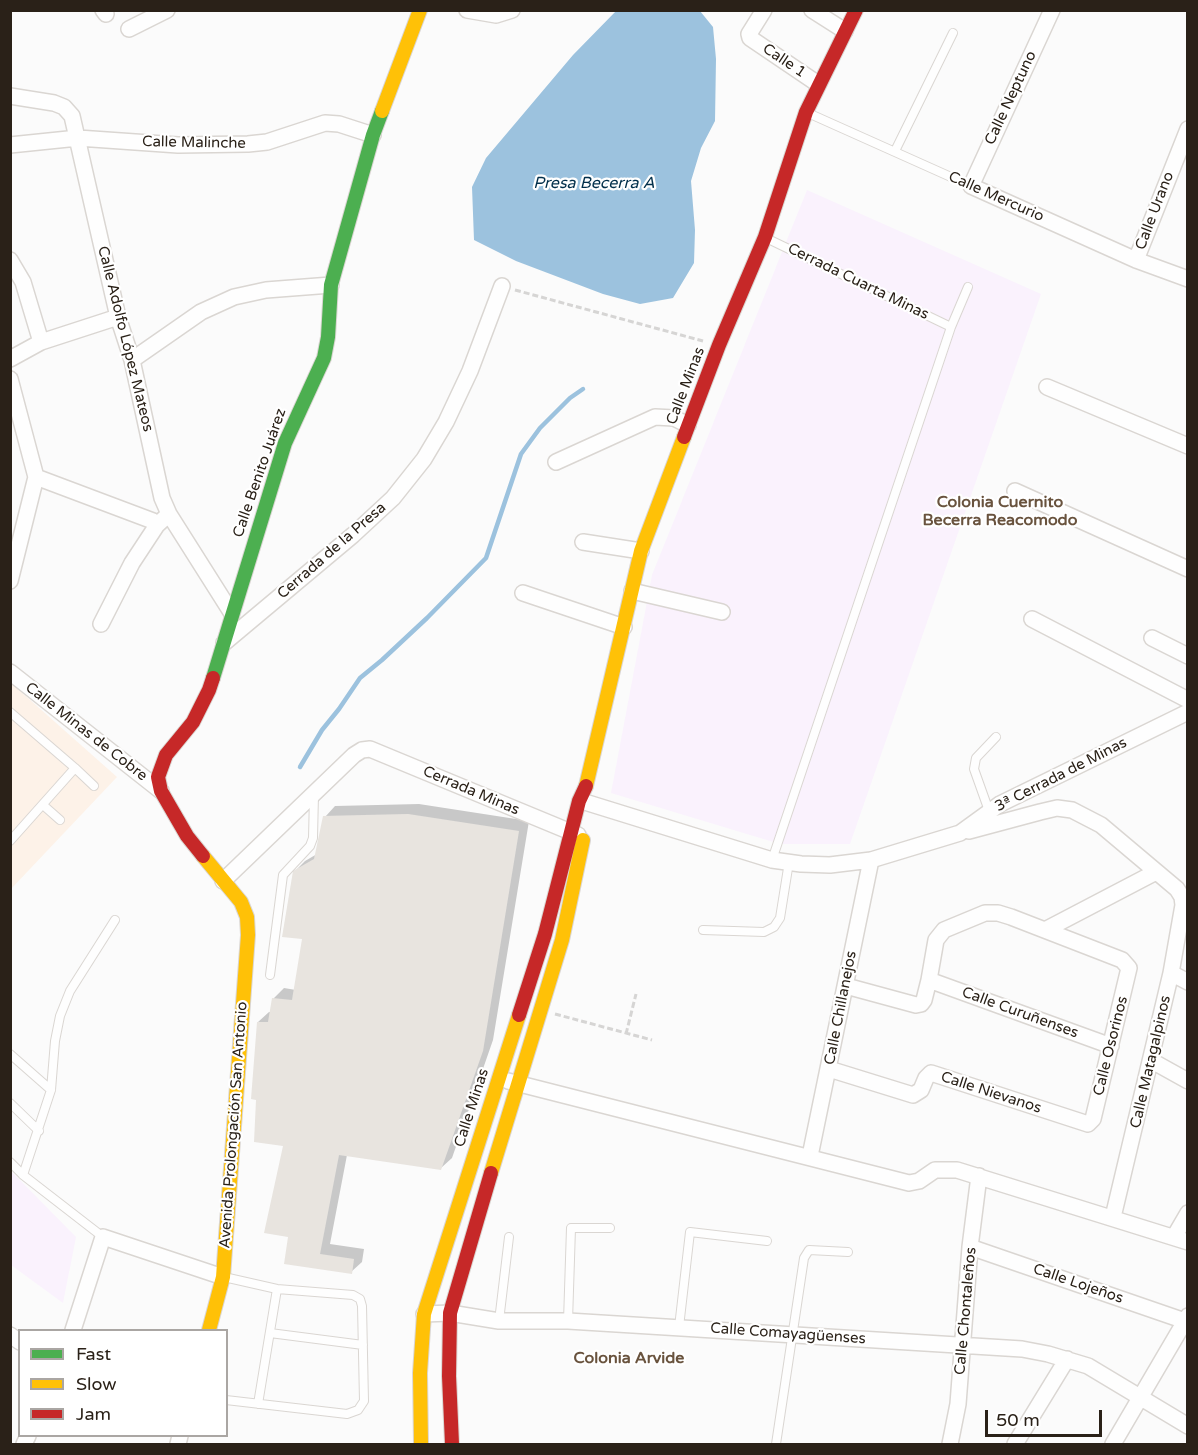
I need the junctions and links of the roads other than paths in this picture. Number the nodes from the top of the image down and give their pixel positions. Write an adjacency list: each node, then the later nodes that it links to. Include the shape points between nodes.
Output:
1 (167, 10): 9 (street)
2 (420, 10): 16 (street, Calle Benito Juárez)
3 (467, 10): 4 (street, via 496,15)
4 (512, 10)
5 (764, 10): 12 (street, Calle 1, via 750,38)
6 (812, 10): 10 (street)
7 (856, 10): 10 (street, Calle Minas)
8 (1052, 10): 20 (street, Calle Neptuno)
9 (129, 29)
10 (845, 31): 12 (street, Calle Minas)
11 (953, 33): 19 (lane)
12 (818, 84): 14 (street, Calle Minas)
13 (10, 96): 17 (street, Calle Adolfo López Mateos, via 64,107 72,116)
14 (806, 112): 19 (lane, Calle Mercurio); 21 (street, Calle Minas)
15 (1188, 129): 23 (street, Calle Urano)
16 (374, 135): 17 (street, Calle Malinche, via 325,123 267,142 248,144 178,145); 25 (street, Calle Benito Juárez)
17 (78, 138): 18 (street, Calle Malinche); 28 (street, Calle Adolfo López Mateos)
18 (10, 145)
19 (895, 151): 20 (lane, Calle Mercurio)
20 (971, 186): 23 (street, Calle Mercurio)
21 (765, 237): 29 (lane, Cerrada Cuarta Minas); 35 (street, Calle Minas)
22 (10, 260): 30 (street, via 23,282)
23 (1136, 260): 24 (street, Calle Mercurio)
24 (1188, 279)
25 (332, 285): 32 (street, via 266,290 234,297 201,312); 48 (street, Calle Benito Juárez, via 324,358 285,443)
26 (502, 286): 54 (street, Cerrada de la Presa, via 470,371 424,459 393,498 353,535)
27 (968, 287): 29 (lane)
28 (118, 317): 30 (street); 32 (street, Calle Adolfo López Mateos)
29 (951, 327): 72 (lane)
30 (40, 342): 31 (street)
31 (10, 359)
32 (132, 360): 40 (street, Calle Adolfo López Mateos, via 160,490)
33 (10, 379): 38 (street)
34 (1047, 387): 36 (street)
35 (688, 425): 37 (street, via 674,418 655,417); 43 (street, Calle Minas)
36 (1188, 446)
37 (556, 462)
38 (36, 477): 41 (street); 45 (street)
39 (1015, 491): 44 (street)
40 (169, 514): 48 (street, Calle Adolfo López Mateos); 51 (street, via 132,563)
41 (153, 521)
42 (583, 542): 43 (street)
43 (642, 551): 46 (street, Calle Minas)
44 (1188, 569)
45 (10, 581)
46 (632, 591): 49 (street); 52 (street, Calle Minas)
47 (523, 593): 52 (street)
48 (231, 612): 54 (street, Calle Benito Juárez)
49 (722, 612)
50 (1032, 619): 57 (street)
51 (101, 624)
52 (624, 627): 62 (street, Calle Minas)
53 (1152, 638): 55 (street)
54 (224, 643): 63 (street, Calle Benito Juárez, via 203,705 161,765)
55 (1188, 656)
56 (10, 672): 63 (street, Calle Minas de Cobre)
57 (1187, 703): 67 (street, 3ª Cerrada de Minas)
58 (10, 712): 60 (lane)
59 (996, 737): 67 (lane, via 976,758 974,769)
60 (75, 768): 61 (lane); 66 (lane)
61 (94, 786)
62 (586, 786): 65 (street, Calle Minas); 70 (street, Calle Minas, via 579,801)
63 (161, 791): 76 (street, via 187,836)
64 (314, 793): 70 (street, Cerrada Minas, via 354,755 370,749); 76 (street); 81 (lane, via 310,846 283,875)
65 (588, 803): 70 (street, Calle Minas); 72 (street, 3ª Cerrada de Minas)
66 (43, 805): 68 (lane); 71 (lane)
67 (989, 811): 69 (street, 3ª Cerrada de Minas)
68 (60, 820)
69 (960, 833): 73 (street, 3ª Cerrada de Minas); 75 (street, via 1057,808 1072,810 1101,825)
70 (578, 835): 89 (street, Calle Minas); 91 (street, Calle Minas, via 562,940)
71 (12, 838)
72 (772, 860): 74 (street, 3ª Cerrada de Minas)
73 (871, 860): 74 (street, 3ª Cerrada de Minas, via 830,865); 84 (street, Calle Chillanejos)
74 (789, 862): 78 (lane, via 780,918 774,927 764,932)
75 (1156, 872): 79 (street); 80 (street, Calle Matagalpinos, via 1182,897)
76 (223, 881): 109 (street, Avenida Prolongación San Antonio, via 241,902 247,917)
77 (115, 920): 92 (lane, via 70,991 60,1016)
78 (703, 930)
79 (1045, 930): 82 (street, via 998,913 985,913 955,924 936,940); 85 (street, Calle Osorinos, via 1126,962 1129,973)
80 (1171, 974): 83 (street); 87 (street, Calle Matagalpinos)
81 (270, 975)
82 (929, 981): 84 (street, via 924,1000 916,1005); 85 (street, Calle Curuñenses)
83 (1188, 982)
84 (846, 986): 88 (street, Calle Chillanejos)
85 (1111, 1046): 94 (street, Calle Osorinos)
86 (10, 1054): 92 (lane)
87 (1152, 1061): 90 (street); 101 (street, Calle Matagalpinos)
88 (829, 1069): 94 (street, Calle Nievanos, via 913,1095 921,1090 931,1073 1085,1124); 96 (street, Calle Chillanejos)
89 (499, 1079): 91 (street); 112 (street, Calle Minas)
90 (1188, 1081)
91 (517, 1083): 96 (street); 111 (street, Calle Minas)
92 (51, 1090): 95 (lane)
93 (10, 1103): 95 (lane)
94 (1093, 1119)
95 (39, 1131): 98 (lane)
96 (810, 1156): 99 (street, via 909,1183 944,1169)
97 (10, 1162): 98 (lane)
98 (23, 1175): 104 (lane)
99 (979, 1176): 101 (street); 107 (street, Calle Chontaleños)
100 (1188, 1213): 105 (street)
101 (1113, 1218): 105 (street)
102 (610, 1228): 115 (lane, via 571,1228)
103 (509, 1236): 114 (lane)
104 (103, 1238): 109 (street); 117 (street)
105 (1181, 1239)
106 (767, 1241): 116 (lane, via 690,1232)
107 (970, 1247): 113 (street, Calle Lojeños); 122 (street, Calle Chontaleños)
108 (848, 1252): 120 (lane, via 806,1253)
109 (224, 1277): 110 (lane); 118 (street, Avenida Prolongación San Antonio)
110 (276, 1288): 119 (lane); 121 (lane, via 353,1295 360,1299)
111 (450, 1313): 112 (street, Calle Comayagüenses); 114 (street, Calle Comayagüenses); 129 (street, Calle Minas)
112 (424, 1314): 128 (street, Calle Minas)
113 (1186, 1319): 124 (street)
114 (499, 1321): 115 (street, Calle Comayagüenses)
115 (568, 1321): 116 (street, Calle Comayagüenses)
116 (679, 1327): 120 (street, Calle Comayagüenses)
117 (74, 1329)
118 (209, 1329)
119 (270, 1332): 121 (lane); 126 (lane)
120 (792, 1334): 122 (street, Calle Comayagüenses); 130 (lane)
121 (363, 1345): 126 (lane, via 364,1401 358,1410 347,1414)
122 (963, 1346): 123 (street, Calle Comayagüenses, via 1022,1349); 131 (street, Calle Chontaleños)
123 (1067, 1359): 124 (street, Calle Comayagüenses, via 1088,1366); 132 (street)
124 (1141, 1398): 127 (street, Calle Comayagüenses); 133 (street)
125 (228, 1400): 126 (lane)
126 (258, 1404)
127 (1188, 1425)
128 (421, 1444)
129 (452, 1444)
130 (776, 1444)
131 (950, 1444)
132 (1015, 1444)
133 (1113, 1444)

